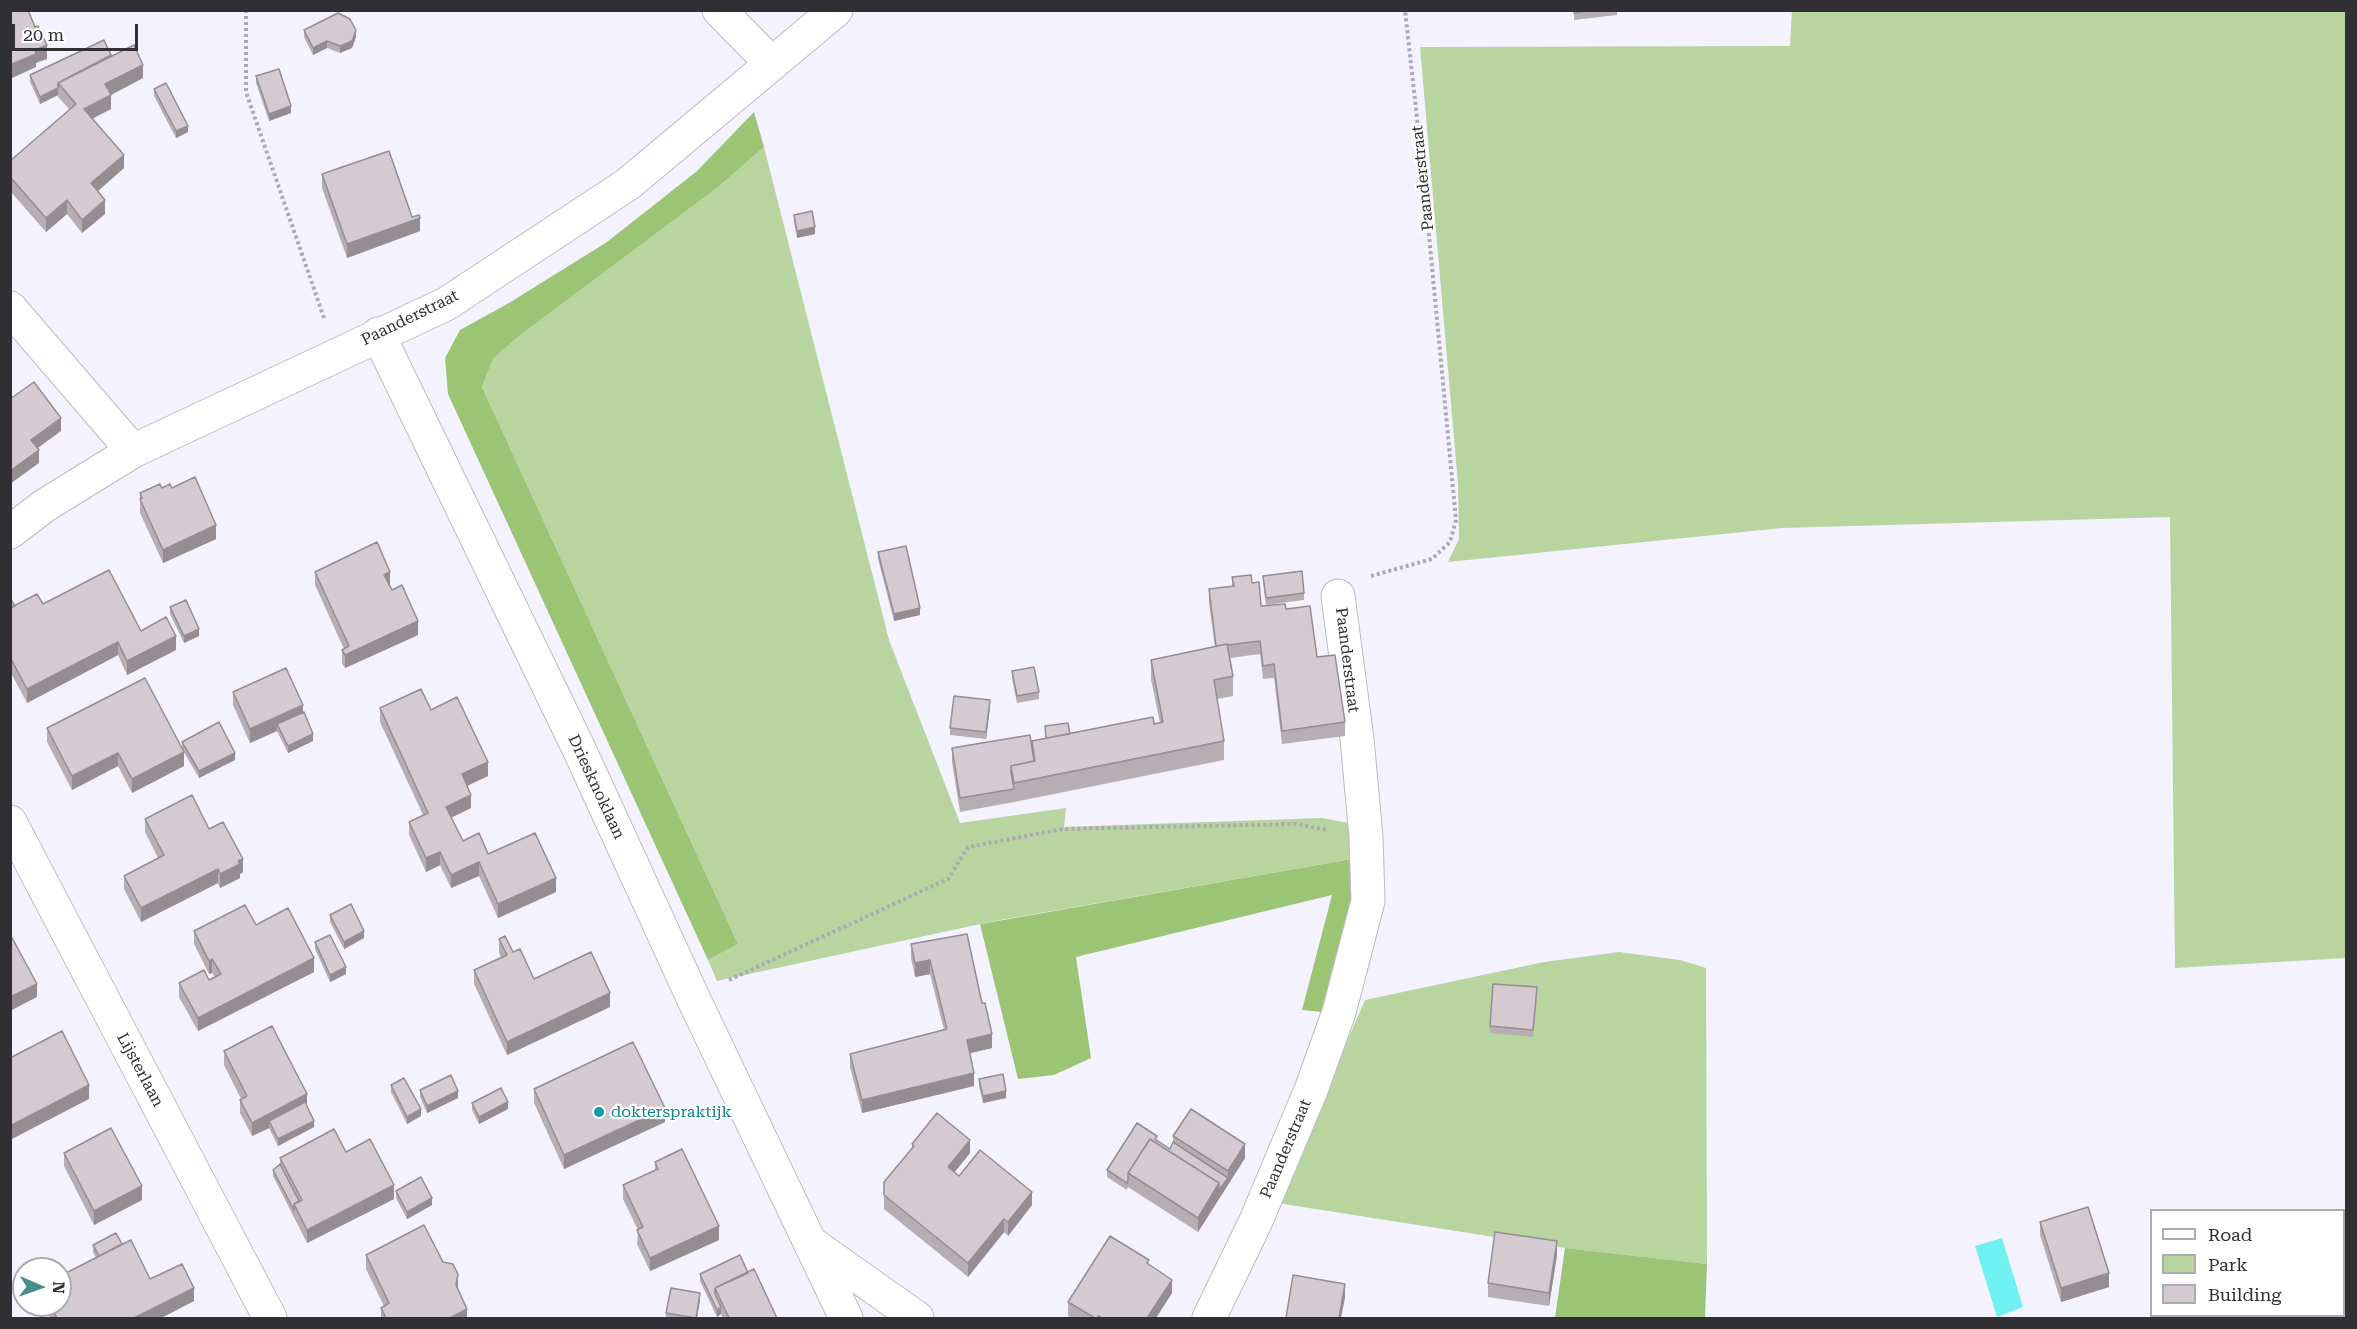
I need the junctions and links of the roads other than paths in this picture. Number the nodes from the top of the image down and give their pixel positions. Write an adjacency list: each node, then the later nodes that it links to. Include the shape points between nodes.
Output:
1 (719, 10): 3 (street)
2 (836, 10): 3 (street, Paanderstraat)
3 (772, 64): 5 (street, Paanderstraat, via 628,184 446,303)
4 (10, 308): 6 (street)
5 (378, 334): 6 (street, Paanderstraat); 10 (street, Driesknoklaan, via 579,749)
6 (133, 451): 7 (street, Paanderstraat, via 44,506)
7 (10, 532)
8 (1338, 596): 14 (street, Paanderstraat, via 1357,739 1368,901 1340,1012 1311,1090 1255,1223)
9 (10, 822): 11 (street, Lijsterlaan)
10 (810, 1242): 12 (street, Driesknoklaan); 13 (street, Driesknoklaan)
11 (270, 1318)
12 (846, 1318)
13 (917, 1318)
14 (1209, 1318)

